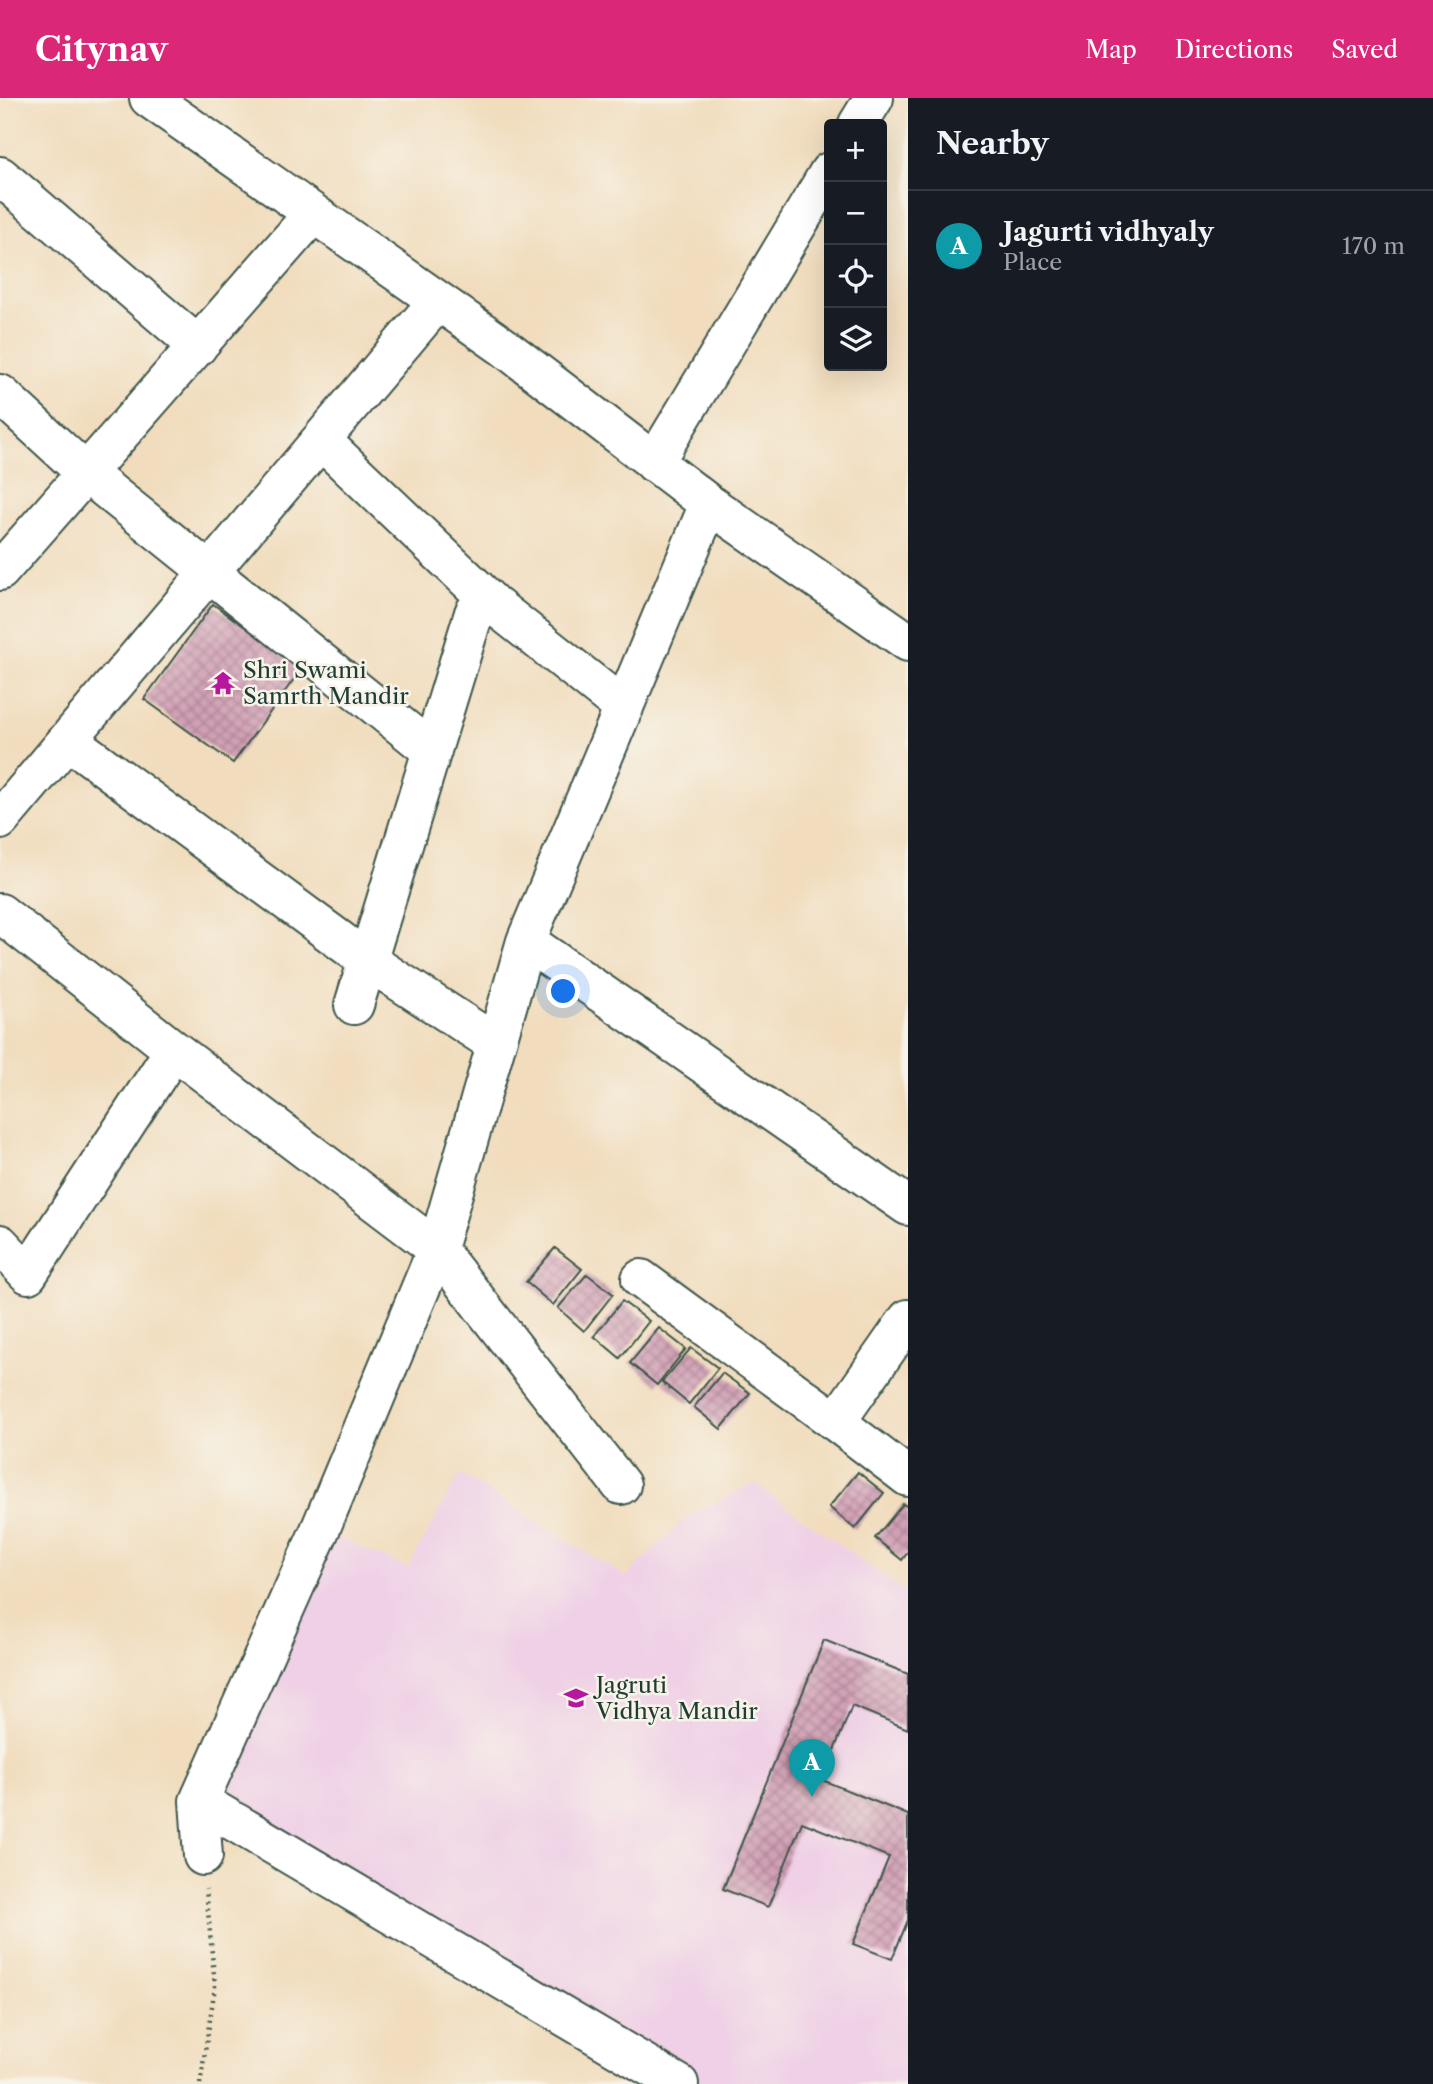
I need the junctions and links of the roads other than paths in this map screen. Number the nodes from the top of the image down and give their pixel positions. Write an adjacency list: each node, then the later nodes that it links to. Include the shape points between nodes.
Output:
1 (149, 98): 6 (street)
2 (874, 98): 3 (street)
3 (861, 119)
4 (0, 176): 8 (street)
5 (824, 180): 11 (street)
6 (313, 215): 7 (street); 8 (street)
7 (438, 301): 10 (street); 11 (street)
8 (198, 346): 12 (street)
9 (0, 394): 12 (street)
10 (321, 440): 15 (street); 16 (street)
11 (654, 463): 13 (street)
12 (86, 473): 14 (street); 15 (street)
13 (709, 504): 17 (street); 18 (street)
14 (0, 571)
15 (211, 572): 19 (street); 20 (street)
16 (494, 605): 18 (street); 20 (street, via 474,613)
17 (908, 642)
18 (624, 708): 23 (street)
19 (68, 740): 21 (street); 24 (street)
20 (432, 751): 24 (street)
21 (0, 820)
22 (0, 913): 27 (street)
23 (526, 941): 26 (street); 28 (street)
24 (368, 961): 25 (street); 26 (street)
25 (354, 1005)
26 (496, 1044): 30 (street)
27 (174, 1050): 29 (street, via 28,1274); 30 (street)
28 (908, 1206)
29 (0, 1244)
30 (437, 1249): 35 (street); 36 (street, via 320,1530)
31 (641, 1279): 33 (street)
32 (908, 1318): 33 (street)
33 (836, 1422): 34 (street)
34 (908, 1477)
35 (621, 1485)
36 (199, 1801): 37 (street); 38 (street)
37 (203, 1856)
38 (679, 2084)

